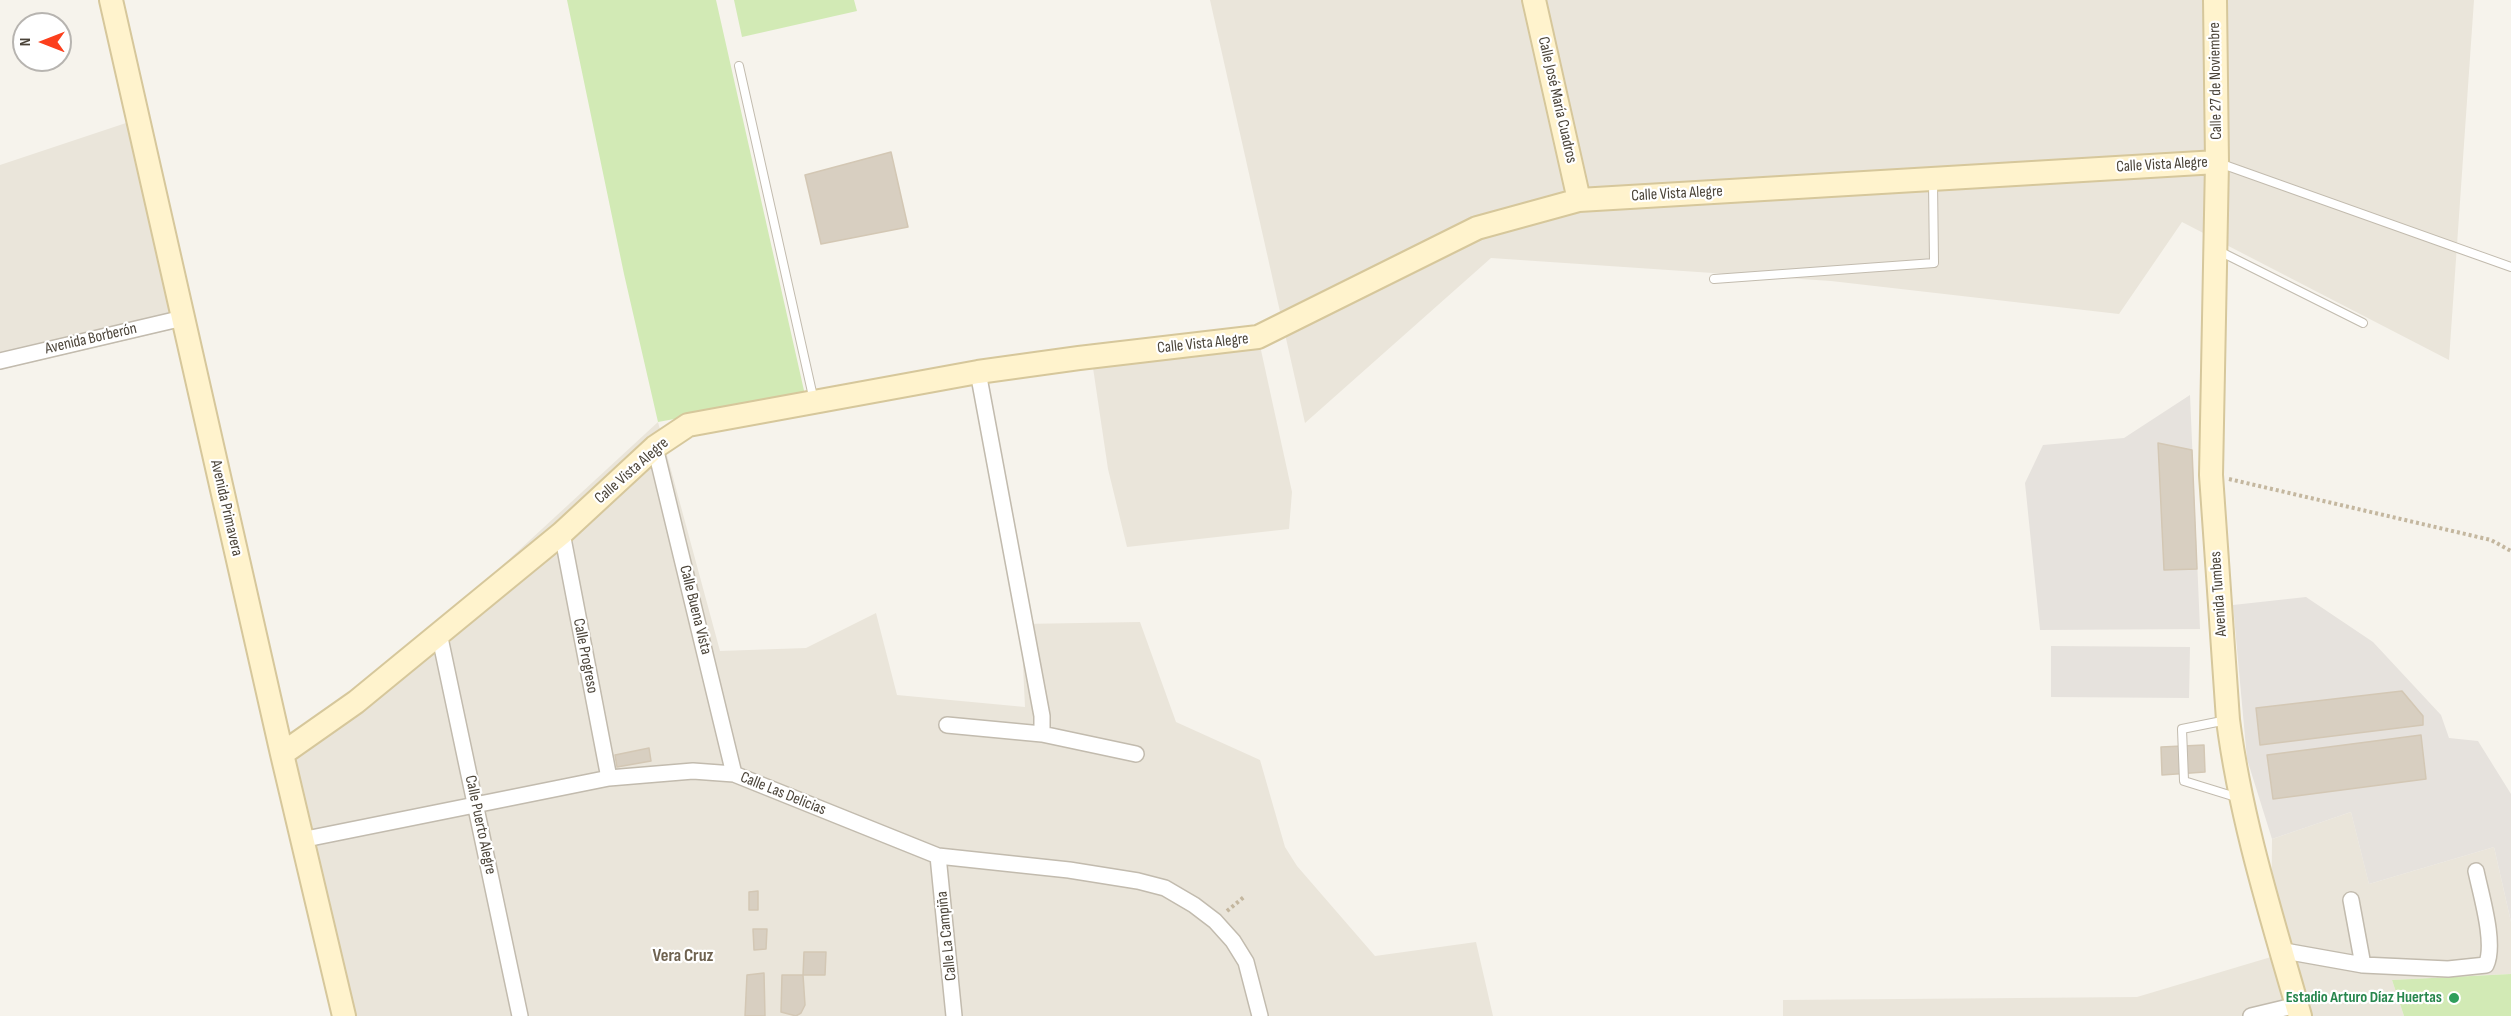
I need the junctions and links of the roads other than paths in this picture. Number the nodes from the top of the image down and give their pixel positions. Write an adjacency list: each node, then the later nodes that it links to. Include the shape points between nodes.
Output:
1 (111, 0): 11 (street, Avenida Primavera)
2 (1534, 0): 7 (street, Calle José María Cuadros)
3 (2215, 0): 5 (street, Calle 27 de Noviembre)
4 (739, 66): 15 (lane)
5 (2217, 162): 6 (street, Calle Vista Alegre); 8 (street, Avenida Tumbes); 9 (lane)
6 (1933, 179): 7 (street, Calle Vista Alegre); 10 (lane, via 1934,263)
7 (1579, 200): 14 (street, Calle Vista Alegre, via 1477,228 1257,338)
8 (2214, 249): 12 (lane); 19 (street, Avenida Tumbes, via 2211,475)
9 (2511, 267)
10 (1714, 279)
11 (183, 318): 13 (street, Avenida Borberón); 22 (street, Avenida Primavera)
12 (2363, 323)
13 (0, 361)
14 (978, 372): 15 (street, Calle Vista Alegre); 21 (street, via 1042,716)
15 (814, 402): 16 (street, Calle Vista Alegre, via 688,425)
16 (655, 447): 17 (street, Calle Vista Alegre); 24 (street, Calle Buena Vista)
17 (562, 533): 18 (street, Calle Vista Alegre); 25 (street, Calle Progreso)
18 (439, 633): 22 (street, Calle Vista Alegre, via 356,702); 27 (street, Calle Puerto Alegre)
19 (2228, 720): 26 (street, Avenida Tumbes); 26 (lane, via 2181,729 2184,782)
20 (947, 725): 21 (street)
21 (1042, 734): 23 (street)
22 (282, 753): 28 (street, Avenida Primavera)
23 (1136, 754)
24 (734, 774): 25 (street, Calle Las Delicias, via 693,771); 29 (street, Calle Las Delicias)
25 (609, 778): 27 (street, Calle Las Delicias)
26 (2241, 799): 32 (street, Avenida Tumbes)
27 (476, 806): 28 (street, Calle Las Delicias); 36 (street, Calle Puerto Alegre)
28 (301, 840): 35 (street, Avenida Primavera)
29 (938, 856): 37 (street, Calle La Campiña); 38 (street, Calle Las Delicias, via 1070,870 1165,888 1215,921 1233,940 1246,962)
30 (2476, 871): 33 (street, via 2490,958 2486,965 2448,969)
31 (2351, 900): 33 (street)
32 (2279, 950): 33 (street); 34 (street, Avenida Tumbes)
33 (2363, 965)
34 (2299, 1011): 39 (street)
35 (344, 1016)
36 (520, 1016)
37 (954, 1016)
38 (1260, 1016)
39 (2251, 1016)

